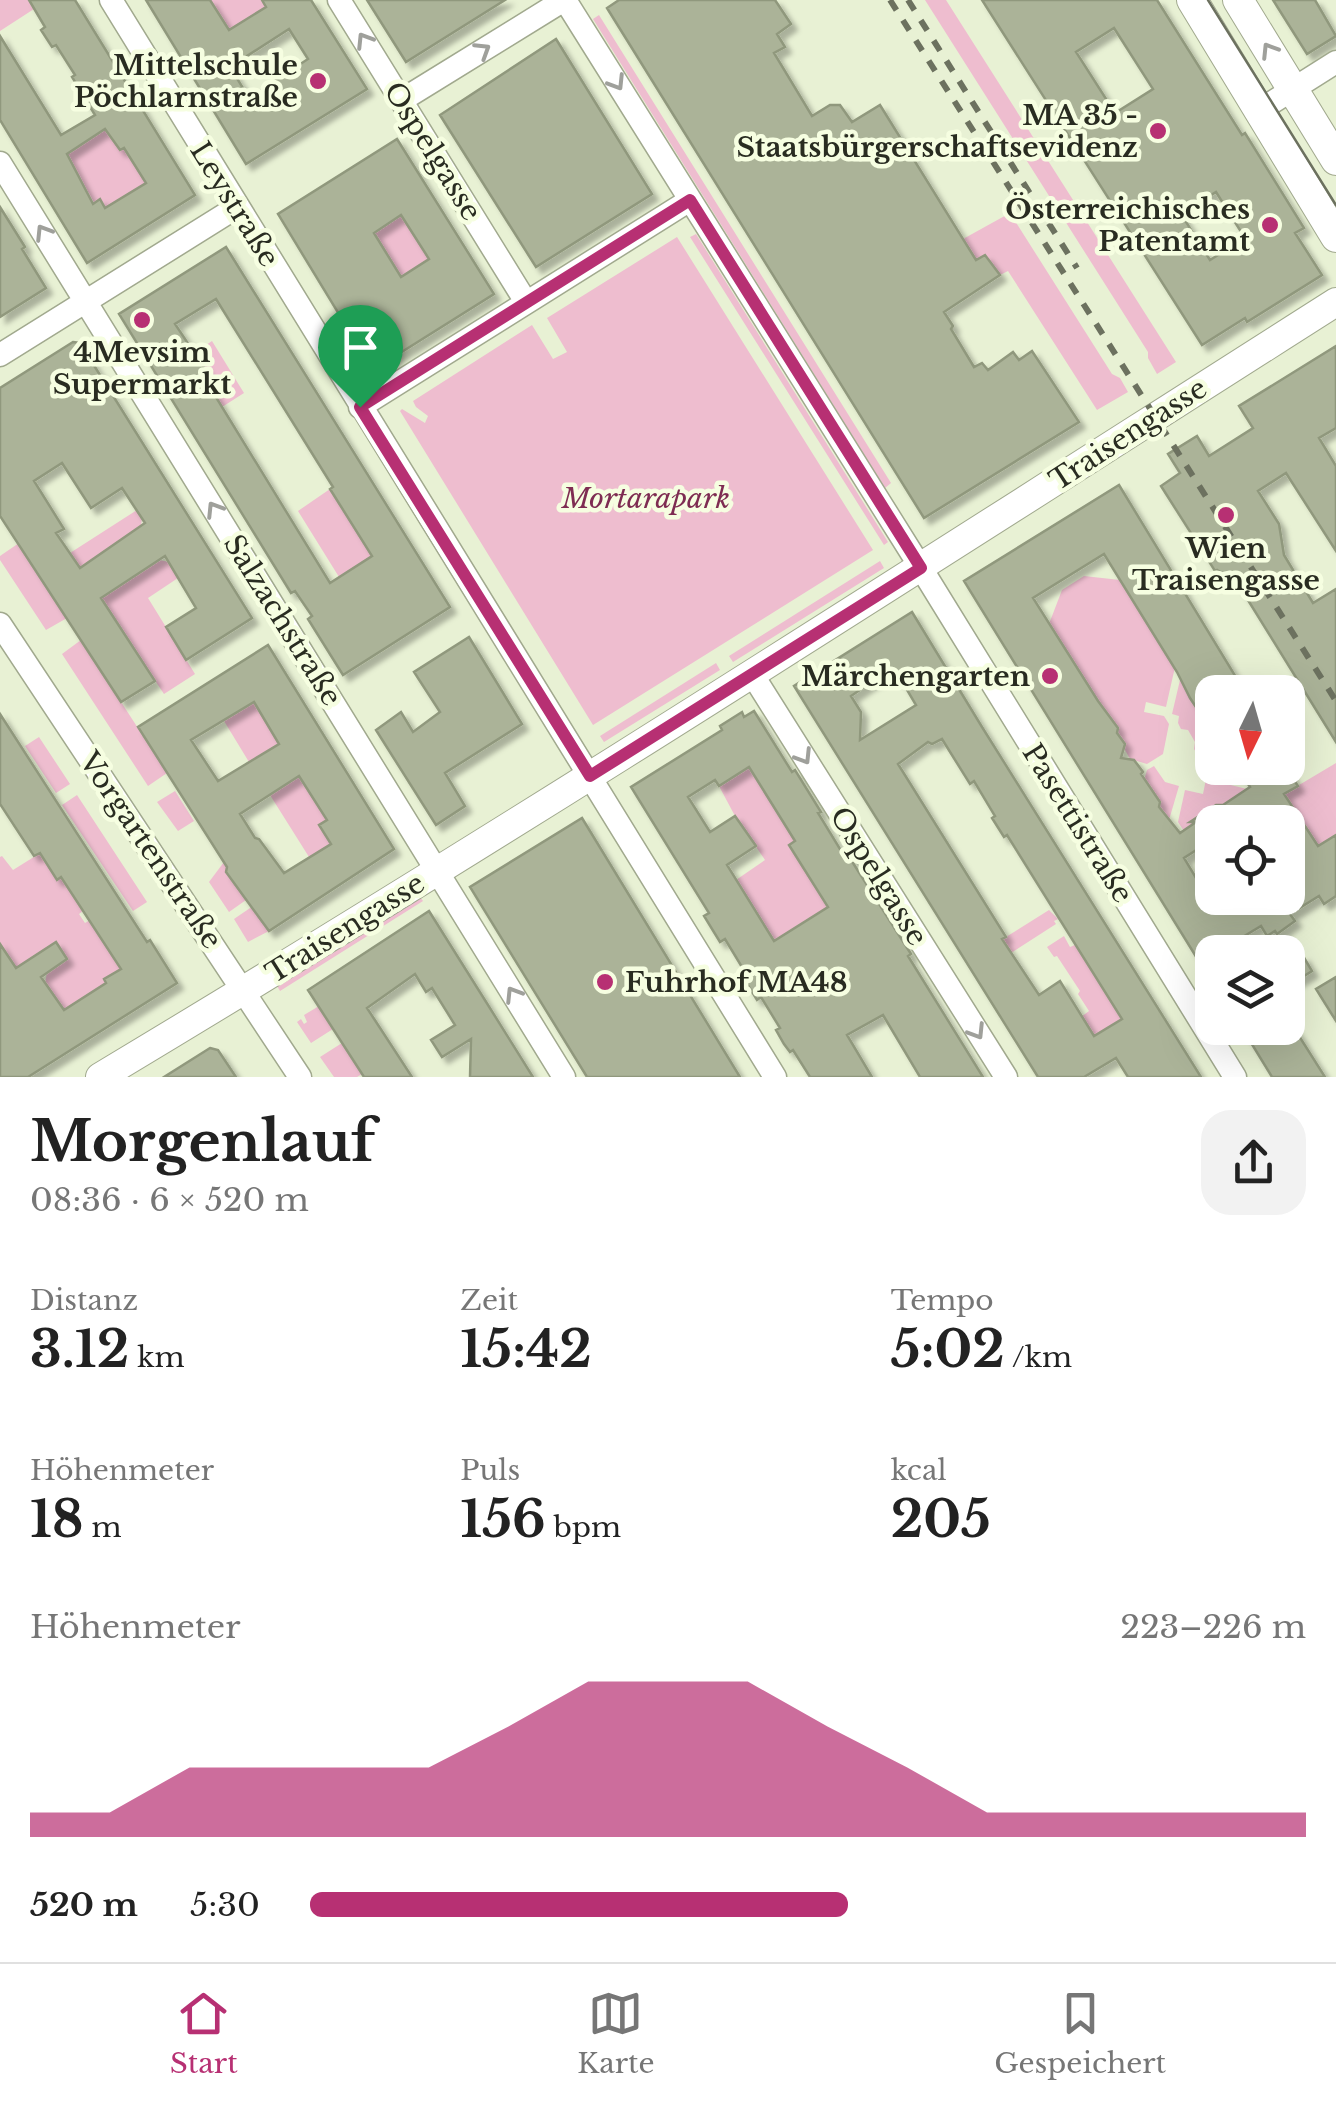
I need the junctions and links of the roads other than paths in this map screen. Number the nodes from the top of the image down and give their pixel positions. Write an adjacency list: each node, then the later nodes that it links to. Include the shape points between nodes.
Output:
1 (110, 0): 13 (street, Leystraße)
2 (339, 0): 8 (street, Ospelgasse, one-way to 2)
3 (565, 0): 8 (street, one-way to 3); 12 (street, one-way to 12)
4 (1192, 0): 9 (main road)
5 (1238, 0): 7 (main road, one-way to 5)
6 (1336, 62): 7 (street)
7 (1294, 88): 9 (street); 10 (main road)
8 (402, 100): 16 (street, Ospelgasse)
9 (1260, 110): 14 (main road)
10 (1336, 160)
11 (0, 163): 15 (street, Salzachstraße, one-way to 11)
12 (690, 200): 16 (street); 20 (street, Pasettistraße)
13 (237, 207): 15 (street); 19 (street, Leystraße)
14 (1336, 236)
15 (86, 302): 18 (street); 24 (street, Salzachstraße, one-way to 15)
16 (526, 302): 19 (street)
17 (1336, 302): 20 (street, Traisengasse)
18 (0, 355)
19 (360, 407): 23 (street, Leystraße)
20 (921, 568): 22 (street, Traisengasse); 31 (street, Pasettistraße)
21 (0, 624): 25 (street, Vorgartenstraße)
22 (752, 674): 23 (street, Traisengasse); 30 (street, Ospelgasse, one-way to 30)
23 (590, 776): 24 (street, Traisengasse); 29 (street)
24 (437, 870): 25 (street, Traisengasse); 28 (street, Salzachstraße, one-way to 24)
25 (244, 990): 26 (street, Traisengasse); 27 (street, Vorgartenstraße)
26 (100, 1077)
27 (300, 1077)
28 (564, 1077)
29 (775, 1077)
30 (1006, 1077)
31 (1235, 1077)

